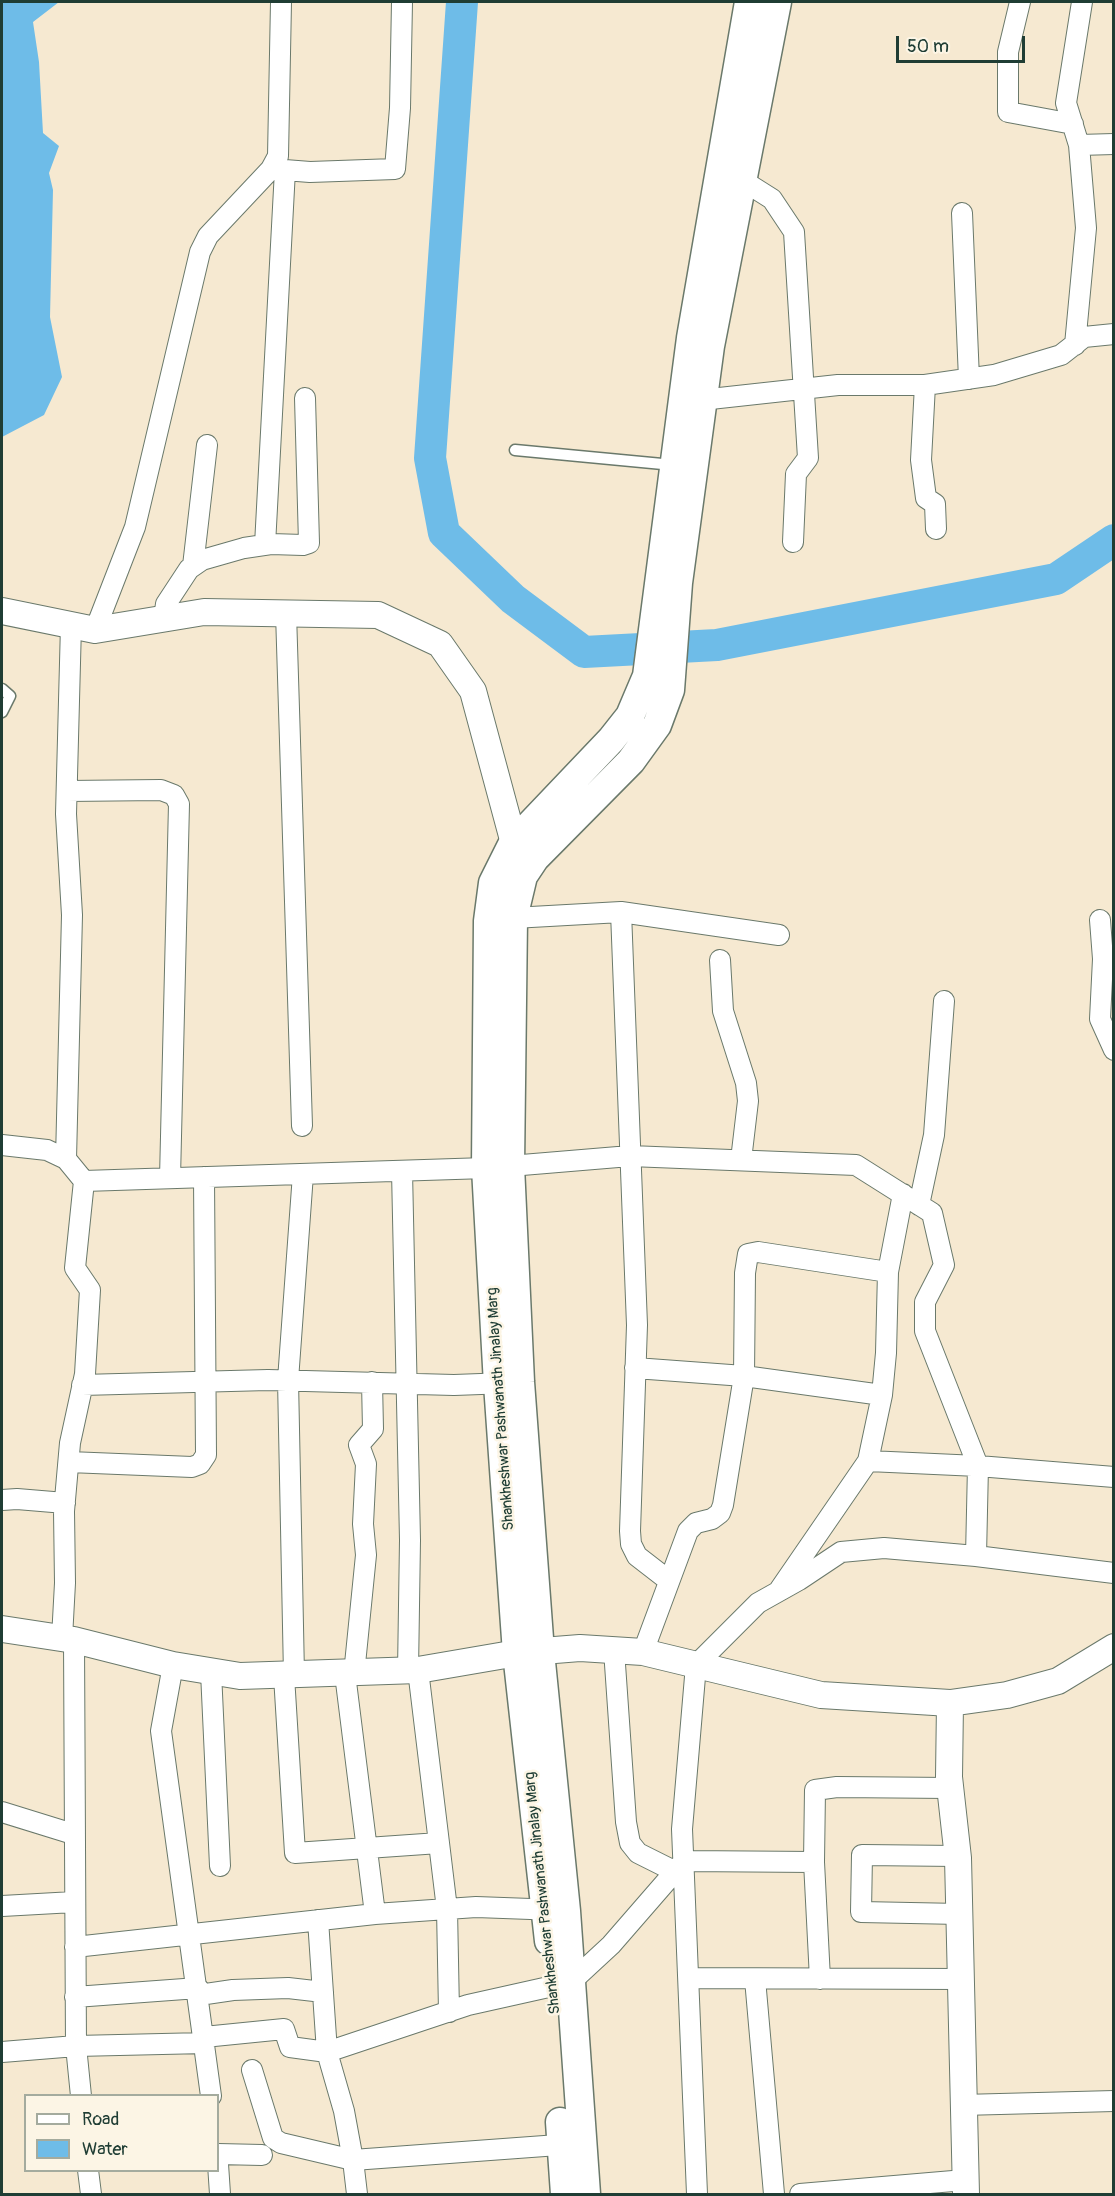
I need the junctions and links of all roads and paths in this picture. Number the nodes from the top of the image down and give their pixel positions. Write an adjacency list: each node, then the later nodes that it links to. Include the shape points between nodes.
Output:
1 (281, 2): 10 (street)
2 (402, 2): 10 (street, via 395,169)
3 (749, 2): 11 (main road)
4 (777, 2): 11 (main road)
5 (1020, 2): 7 (street, via 1008,52 1008,112)
6 (1082, 2): 7 (street, via 1066,103)
7 (1073, 124): 9 (street)
8 (1113, 144): 9 (street)
9 (1079, 145): 14 (street, via 1086,228)
10 (278, 170): 25 (street); 31 (street, via 224,218 200,252 135,527)
11 (731, 174): 17 (street, via 772,199 794,232); 19 (main road, via 710,346)
12 (962, 213): 15 (street)
13 (1113, 334): 14 (street, via 1084,337)
14 (1075, 345): 15 (street, via 1061,355)
15 (969, 379): 16 (street)
16 (925, 385): 17 (street); 23 (street, via 921,460 926,498 935,504)
17 (803, 388): 19 (street); 24 (street, via 808,458 796,474)
18 (305, 398): 25 (street, via 309,543)
19 (692, 401): 22 (main road); 27 (main road)
20 (207, 445): 26 (street)
21 (515, 450): 22 (lane)
22 (674, 465): 27 (main road)
23 (936, 529)
24 (793, 542)
25 (265, 545): 26 (street, via 202,560)
26 (193, 566): 30 (street, via 166,604)
27 (668, 582): 32 (main road)
28 (2, 611): 31 (street)
29 (286, 613): 30 (street, via 204,612); 36 (street, via 378,615 440,644 473,691); 45 (street)
30 (164, 618): 31 (street)
31 (83, 628): 35 (street)
32 (658, 683): 36 (main road, via 611,740); 37 (main road, via 657,725 631,761 535,858)
33 (2, 689): 34 (lane, via 10,696)
34 (2, 712)
35 (67, 791): 48 (street, via 72,915); 54 (street, via 161,790 174,795 179,804)
36 (513, 843): 37 (street); 50 (main road, via 493,883 488,921)
37 (523, 876): 39 (main road)
38 (621, 912): 39 (street); 41 (street); 47 (street)
39 (513, 918): 50 (main road)
40 (1100, 920): 44 (street, via 1100,1019)
41 (779, 935)
42 (720, 960): 49 (street, via 723,1011 748,1101)
43 (944, 1001): 56 (street, via 934,1136)
44 (1113, 1050)
45 (302, 1126)
46 (2, 1145): 48 (street, via 47,1150)
47 (630, 1156): 49 (street); 50 (street); 58 (street)
48 (66, 1159): 55 (street)
49 (741, 1160): 56 (street, via 856,1165)
50 (498, 1167): 51 (street); 64 (main road)
51 (402, 1171): 52 (street); 63 (street)
52 (303, 1174): 53 (street); 60 (street)
53 (204, 1177): 54 (street); 61 (street)
54 (170, 1178): 55 (street)
55 (84, 1181): 65 (street, via 75,1268 90,1290)
56 (911, 1199): 57 (street); 69 (street, via 932,1213 944,1265 925,1302 925,1331)
57 (888, 1272): 59 (street, via 758,1252 748,1254); 66 (street)
58 (636, 1368): 59 (street); 75 (street, via 631,1544 637,1557)
59 (744, 1376): 66 (street); 75 (street, via 723,1505 712,1519 696,1523 688,1531)
60 (288, 1380): 61 (street); 62 (street); 88 (street)
61 (204, 1382): 65 (street); 68 (street, via 206,1455 200,1464 192,1467)
62 (372, 1382): 63 (street); 87 (street, via 373,1429 359,1445 366,1464 366,1555)
63 (407, 1383): 64 (street); 85 (street)
64 (509, 1383): 82 (main road)
65 (82, 1385): 68 (street)
66 (882, 1395): 67 (street)
67 (868, 1461): 69 (street); 76 (street)
68 (69, 1462): 72 (street)
69 (978, 1466): 70 (street); 73 (street)
70 (1113, 1477)
71 (2, 1500): 72 (street)
72 (65, 1503): 78 (street)
73 (976, 1556): 74 (street); 76 (street, via 884,1548 841,1552)
74 (1113, 1573)
75 (668, 1580): 81 (street)
76 (779, 1591): 84 (street, via 758,1603)
77 (2, 1629): 78 (street)
78 (68, 1639): 83 (street); 92 (street)
79 (1113, 1647): 89 (street, via 1058,1681 1007,1695)
80 (614, 1650): 81 (street); 82 (street, via 580,1648); 98 (street, via 630,1843 638,1853)
81 (643, 1652): 84 (street)
82 (529, 1653): 85 (street); 102 (main road)
83 (173, 1665): 86 (street); 106 (street, via 161,1731)
84 (696, 1665): 89 (street, via 820,1695); 98 (street)
85 (413, 1671): 87 (street); 93 (street)
86 (211, 1672): 88 (street); 97 (street)
87 (349, 1674): 88 (street); 94 (street)
88 (289, 1676): 94 (street, via 295,1853)
89 (950, 1703): 90 (street)
90 (950, 1788): 95 (street); 96 (street, via 816,1790)
91 (2, 1812): 92 (street)
92 (73, 1834): 99 (street)
93 (439, 1843): 94 (street); 101 (street)
94 (365, 1848): 103 (street)
95 (958, 1856): 104 (street); 104 (street, via 862,1855 861,1912)
96 (814, 1862): 98 (street); 110 (street)
97 (220, 1866)
98 (679, 1866): 108 (street); 112 (street, via 611,1945)
99 (74, 1902): 100 (street); 107 (street)
100 (2, 1906)
101 (447, 1909): 102 (street); 103 (street); 116 (street)
102 (556, 1910): 112 (main road)
103 (375, 1914): 105 (street)
104 (960, 1914): 111 (street)
105 (318, 1920): 106 (street); 114 (street)
106 (191, 1935): 107 (street); 113 (street)
107 (75, 1947): 115 (street)
108 (689, 1978): 109 (street); 138 (street)
109 (755, 1979): 110 (street); 139 (street)
110 (820, 1979): 111 (street)
111 (961, 1979): 125 (street)
112 (562, 1984): 116 (street); 126 (main road)
113 (198, 1992): 114 (street, via 288,1988); 115 (street); 117 (street)
114 (323, 1992): 120 (street)
115 (75, 1997): 118 (street)
116 (449, 2012): 120 (street)
117 (204, 2040): 118 (street); 120 (street, via 284,2029 290,2047); 123 (street)
118 (76, 2046): 119 (street); 122 (street)
119 (2, 2052)
120 (327, 2052): 129 (street)
121 (252, 2070): 129 (street, via 273,2138 281,2144)
122 (81, 2094)
123 (212, 2094)
124 (1113, 2101): 125 (street)
125 (962, 2105): 132 (street)
126 (571, 2144): 129 (street); 136 (main road); 137 (main road)
127 (219, 2154): 128 (street)
128 (262, 2155)
129 (353, 2160): 135 (street)
130 (88, 2172): 133 (street)
131 (219, 2172): 134 (street)
132 (966, 2187): 140 (street)
133 (91, 2194)
134 (220, 2194)
135 (357, 2194)
136 (565, 2194)
137 (586, 2194)
138 (697, 2194)
139 (774, 2194)
140 (800, 2194)

